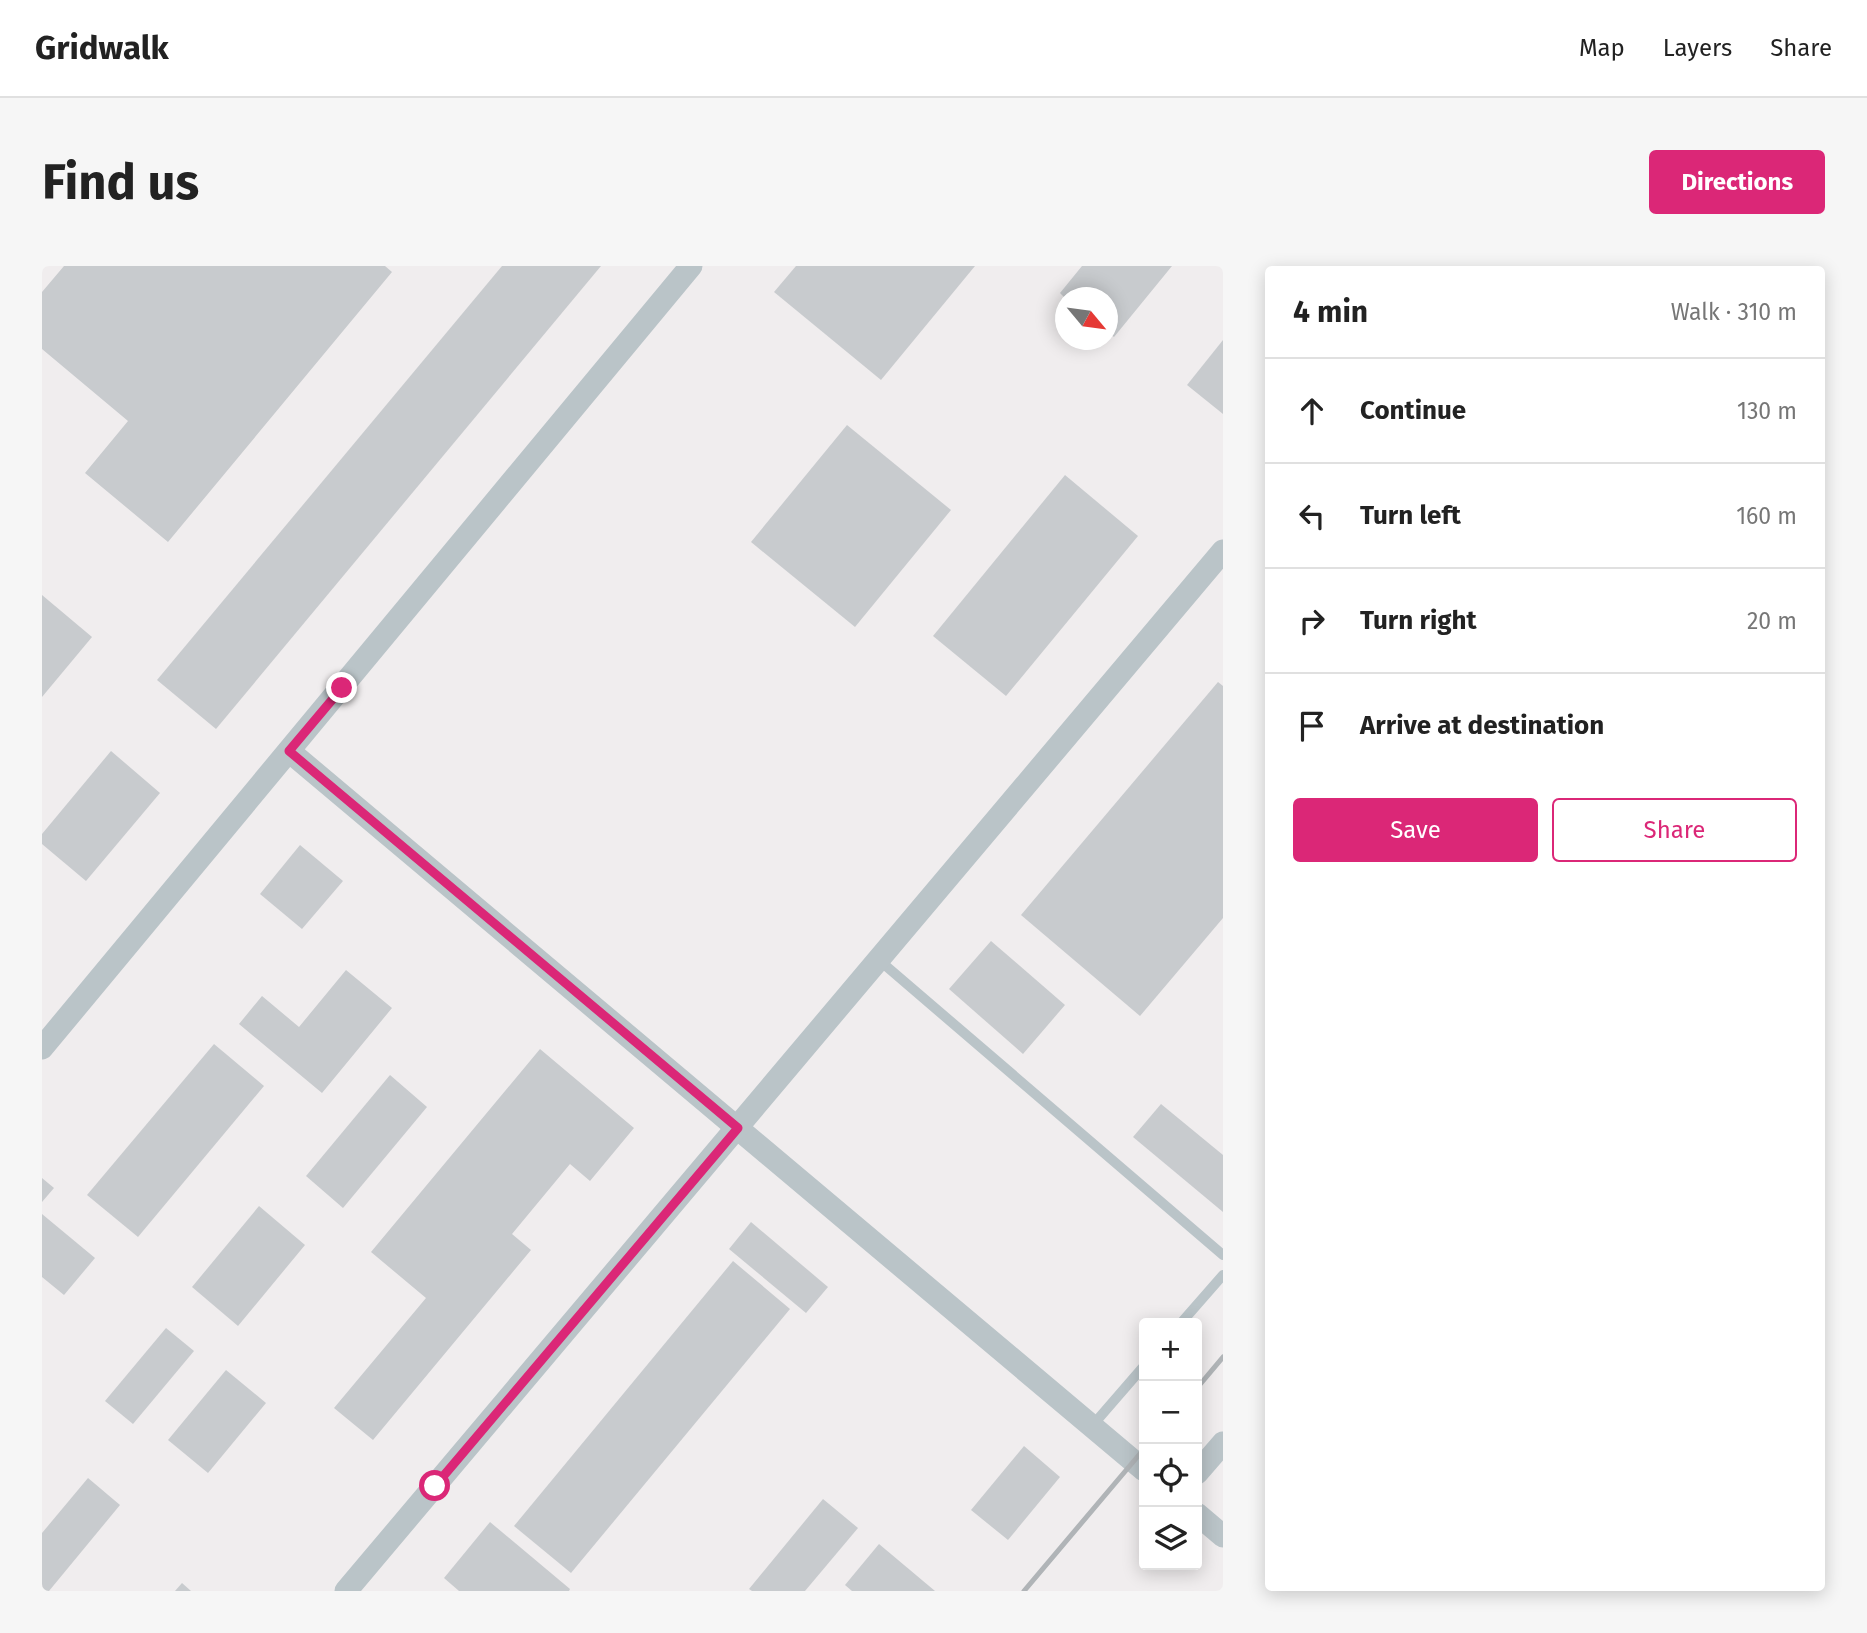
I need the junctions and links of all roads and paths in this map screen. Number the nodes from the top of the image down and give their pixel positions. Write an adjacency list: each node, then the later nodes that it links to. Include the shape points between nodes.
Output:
1 (691, 266): 3 (street)
2 (1223, 551): 4 (street)
3 (289, 751): 5 (street); 6 (street)
4 (879, 960): 6 (street); 7 (lane)
5 (42, 1048)
6 (738, 1128): 11 (street); 17 (street)
7 (1223, 1255)
8 (1223, 1275): 9 (lane)
9 (1185, 1318)
10 (1139, 1372): 11 (lane)
11 (1092, 1426): 13 (street)
12 (1223, 1443): 14 (street)
13 (1139, 1466)
14 (1202, 1467)
15 (1202, 1518): 16 (street)
16 (1223, 1536)
17 (346, 1591)

